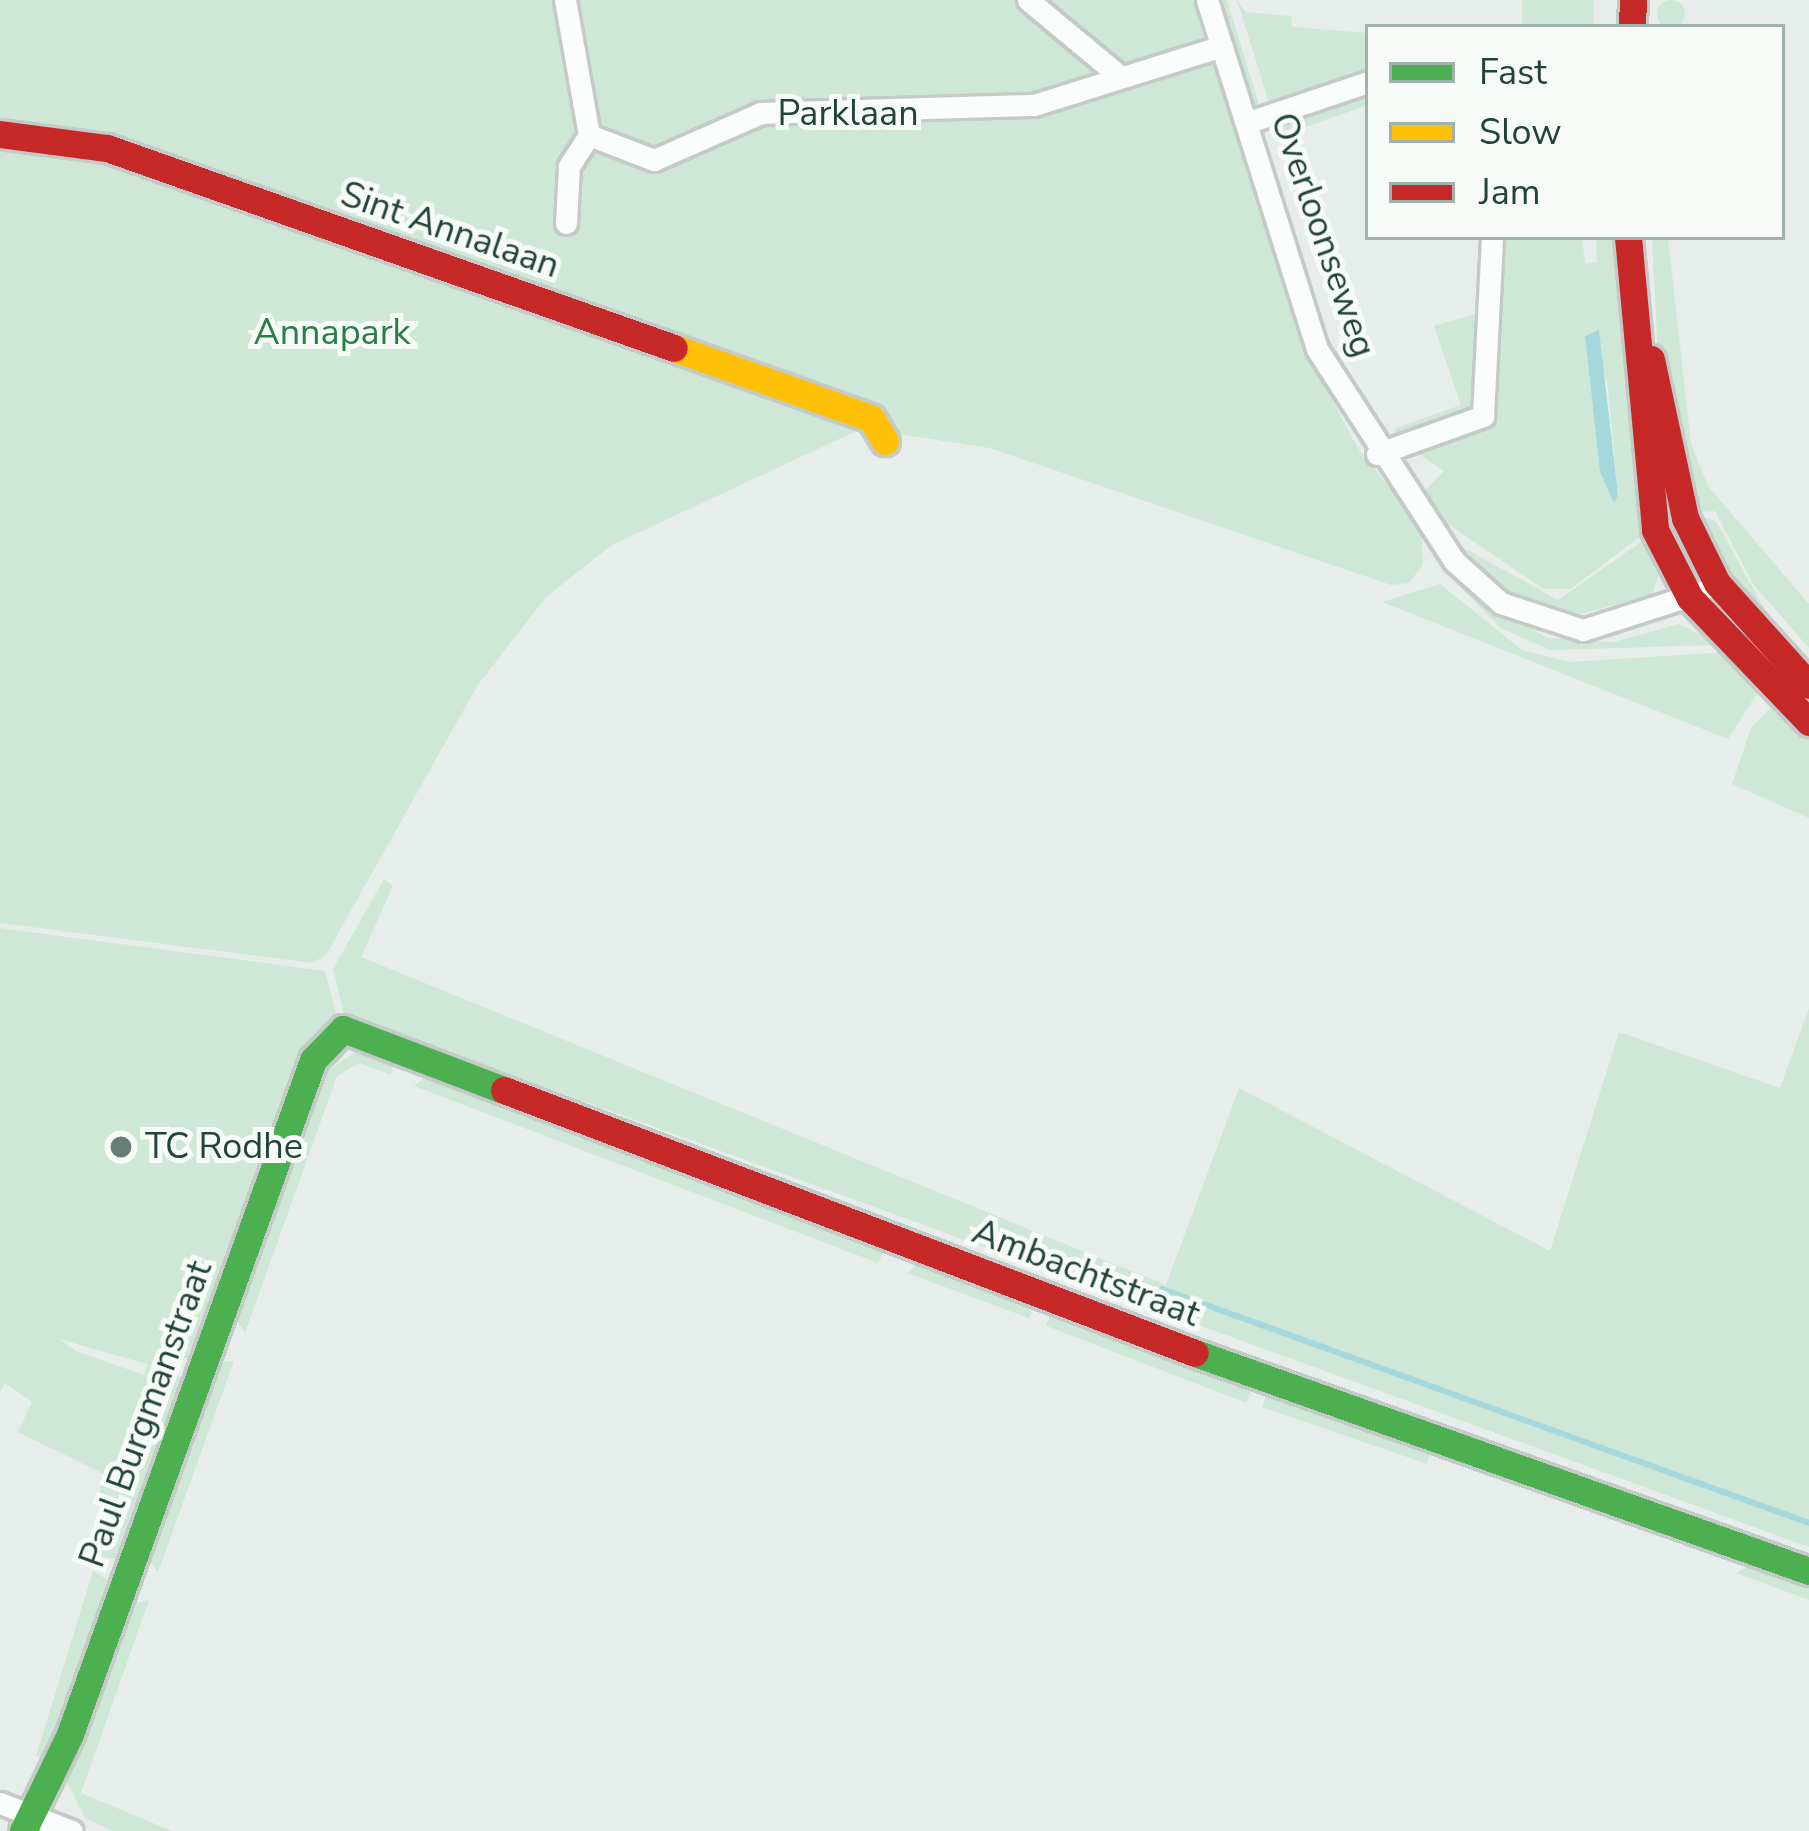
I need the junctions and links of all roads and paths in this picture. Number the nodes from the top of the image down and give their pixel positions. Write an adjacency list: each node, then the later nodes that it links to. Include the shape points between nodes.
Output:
1 (565, 0): 9 (street)
2 (1028, 0): 5 (street)
3 (1207, 0): 4 (street, Overloonseweg)
4 (1222, 46): 5 (street, Parklaan); 7 (street, Overloonseweg)
5 (1117, 74): 9 (street, Parklaan, via 1034,105 956,115 761,113 672,158)
6 (1365, 83): 7 (street)
7 (1246, 123): 15 (street, Overloonseweg, via 1317,349)
8 (0, 134): 14 (street, Sint Annalaan, via 107,148)
9 (590, 135): 10 (street, via 569,166)
10 (566, 223)
11 (1492, 240): 15 (street, via 1483,416)
12 (1628, 240): 17 (street, via 1644,499)
13 (1647, 240): 16 (street, via 1652,367 1682,511)
14 (878, 430)
15 (1377, 454): 17 (street, Overloonseweg, via 1445,567 1541,624 1583,630)
16 (1717, 583): 17 (street, Overloonseweg); 18 (street)
17 (1690, 598): 19 (street)
18 (1809, 685)
19 (1809, 722)
20 (343, 1029): 21 (street, Ambachtstraat, via 1262,1379); 23 (street, Paul Burgmanstraat, via 313,1060)
21 (1809, 1570)
22 (0, 1803): 23 (street)
23 (28, 1823): 24 (street)
24 (72, 1831)

